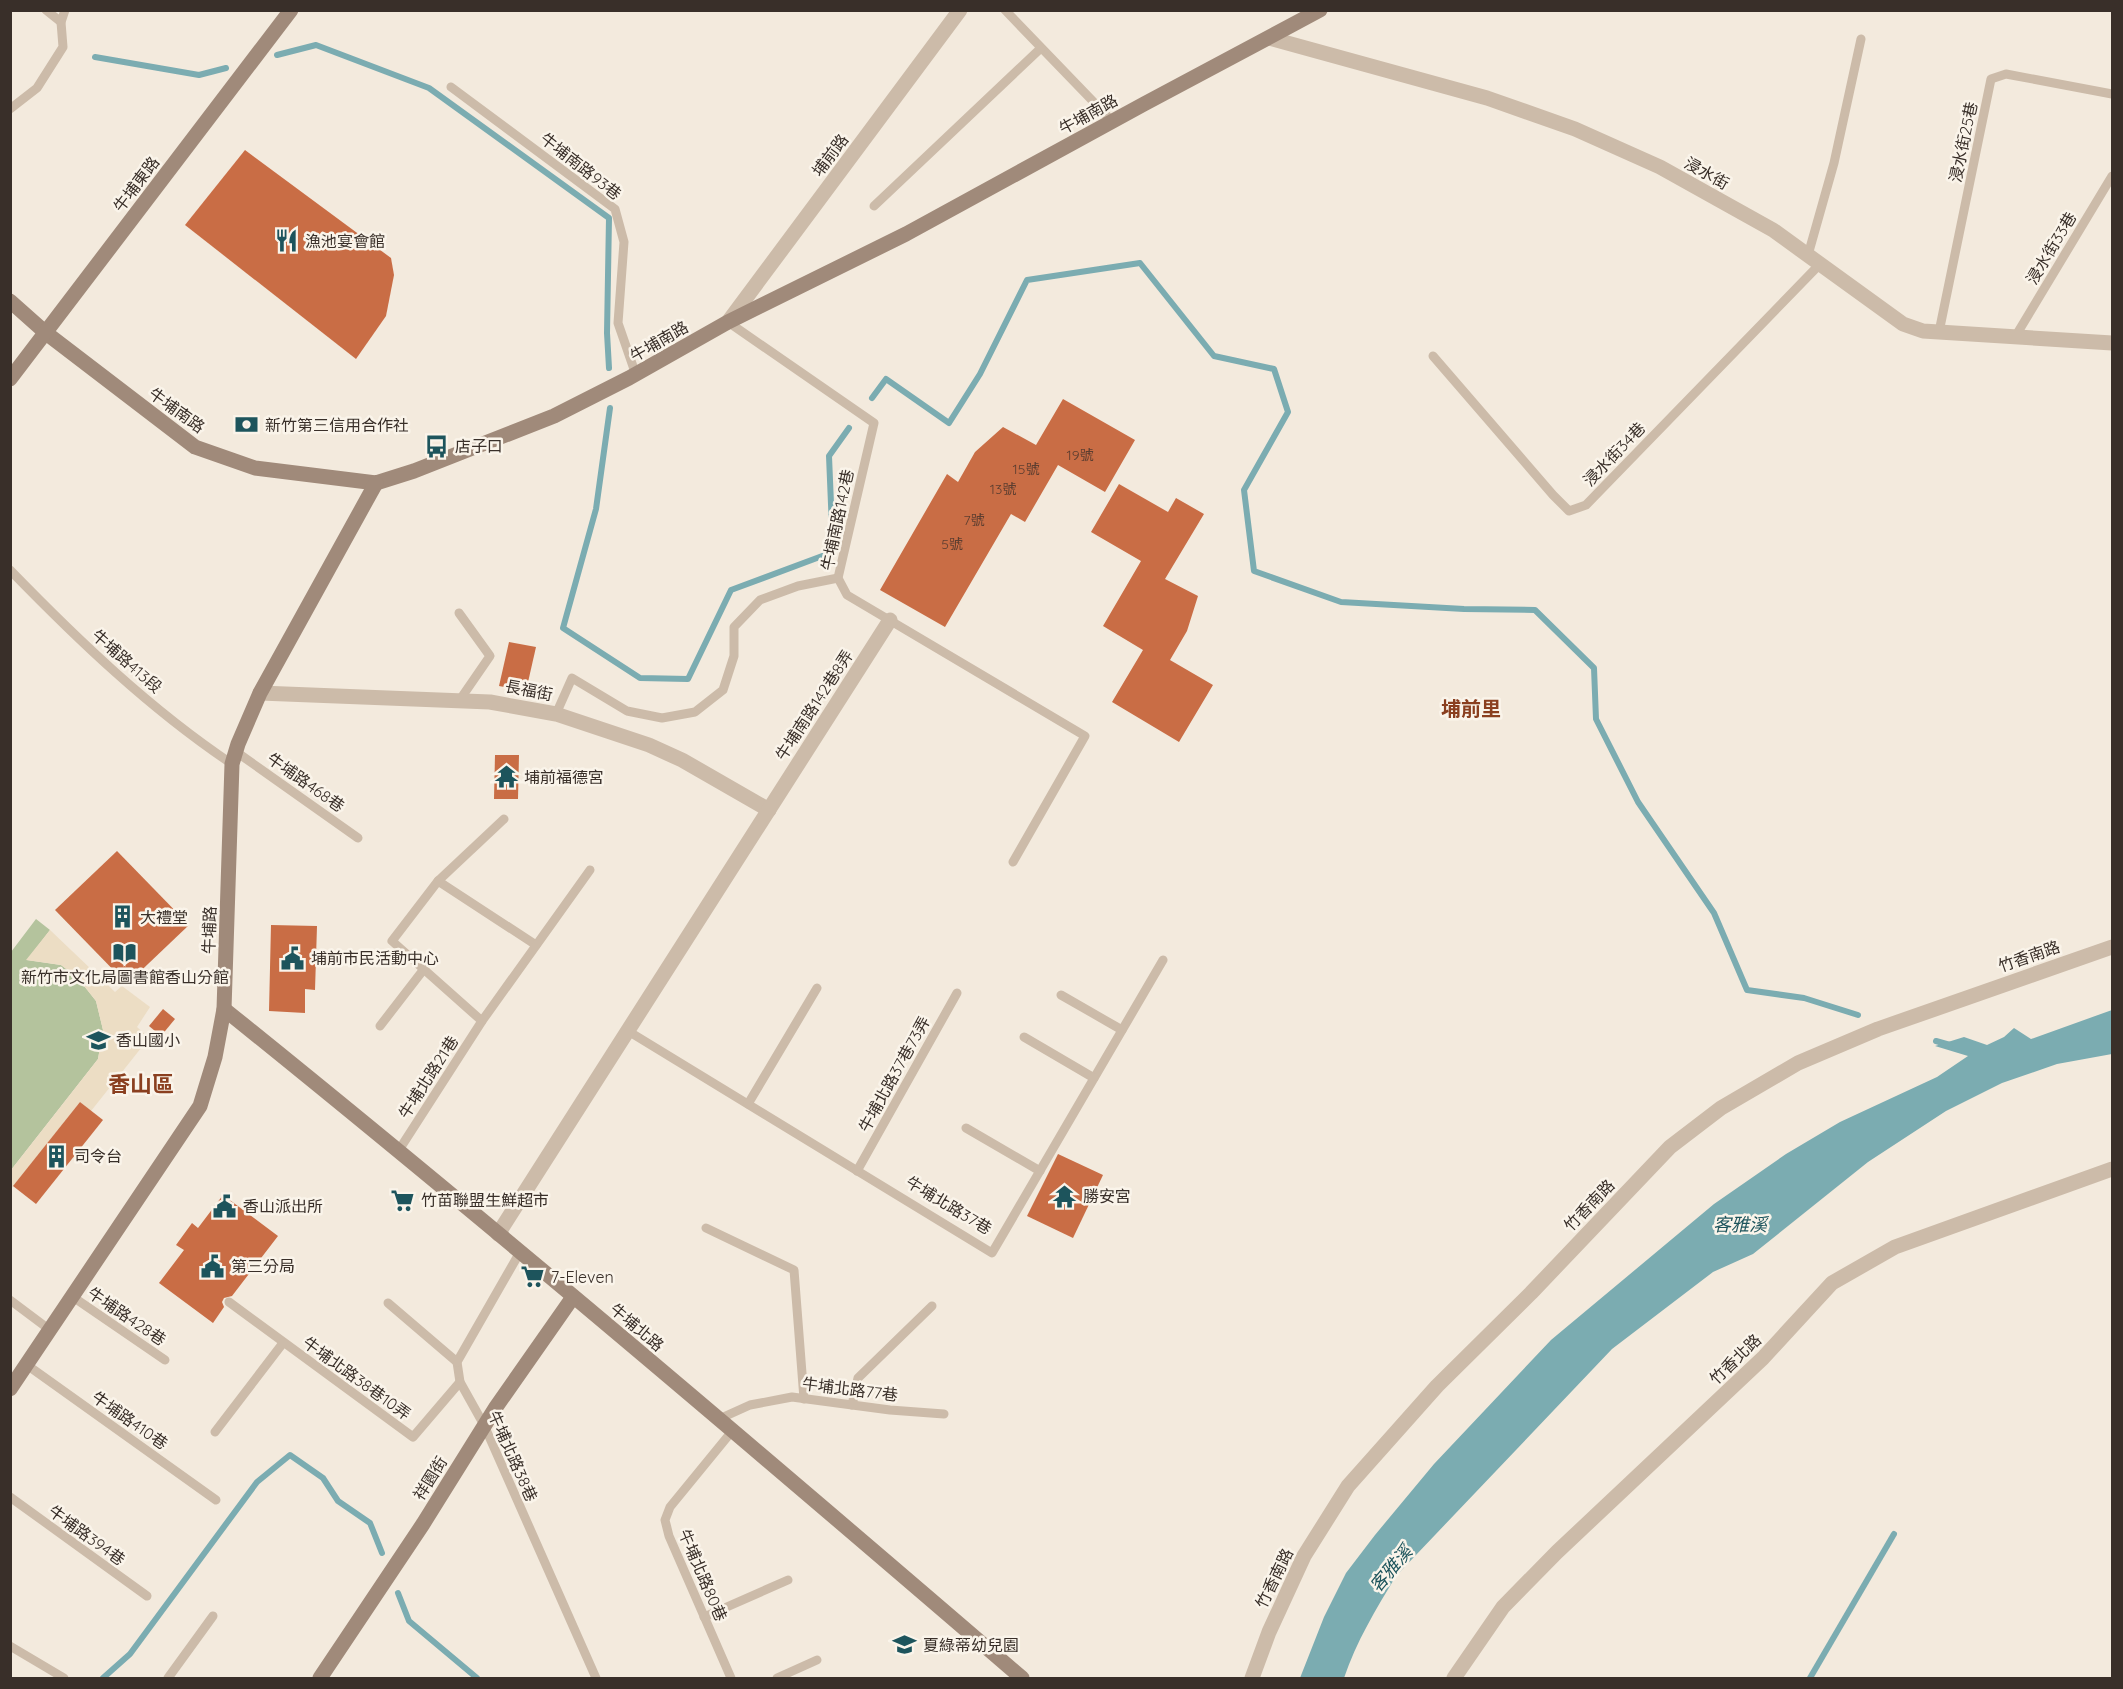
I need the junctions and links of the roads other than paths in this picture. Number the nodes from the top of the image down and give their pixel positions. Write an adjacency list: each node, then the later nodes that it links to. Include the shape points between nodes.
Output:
1 (46, 10): 7 (lane)
2 (65, 10): 7 (lane)
3 (291, 10): 21 (street, 牛埔東路)
4 (960, 10): 19 (street, 埔前路)
5 (1005, 10): 10 (lane)
6 (1320, 10): 8 (street, 牛埔南路)
7 (61, 22): 13 (lane, via 63,47 37,88)
8 (1269, 38): 14 (street, 牛埔南路); 17 (street, 浸水街, via 1487,98 1575,129 1660,167 1773,230)
9 (1861, 39): 17 (lane)
10 (1041, 48): 14 (lane); 16 (lane)
11 (451, 87): 25 (lane, 牛埔南路93巷, via 615,209 624,242 618,323)
12 (2112, 94): 20 (lane, 浸水街25巷, via 2006,74 1991,79)
13 (10, 109)
14 (1112, 121): 19 (street, 牛埔南路, via 906,234)
15 (2112, 176): 22 (lane, 浸水街33巷)
16 (874, 206)
17 (1814, 259): 20 (street, 浸水街, via 1903,324); 24 (lane, 浸水街34巷, via 1586,505 1569,511)
18 (10, 301): 21 (street, 牛埔南路)
19 (728, 322): 25 (street, 牛埔南路); 29 (lane, 牛埔南路142巷, via 874,423)
20 (1939, 332): 22 (street, 浸水街)
21 (46, 333): 26 (street, 牛埔東路); 27 (street, 牛埔南路, via 195,447 255,468)
22 (2015, 337): 23 (street, 浸水街)
23 (2112, 343)
24 (1433, 356)
25 (636, 375): 27 (street, 牛埔南路, via 554,416)
26 (10, 379)
27 (376, 483): 32 (street, 牛埔路)
28 (10, 570): 35 (lane, 牛埔路413段, via 69,631 191,736)
29 (838, 578): 31 (lane, 牛埔南路142巷, via 847,595); 34 (lane, via 798,586 760,600 734,627 734,656 723,690 695,712 662,718 627,711 572,678)
30 (459, 613): 33 (lane, via 490,656)
31 (890, 620): 36 (street, 牛埔南路142巷8弄); 39 (lane, 牛埔南路142巷, via 1084,736)
32 (260, 693): 33 (street, 長福街); 35 (street, 牛埔路)
33 (459, 700): 34 (street, 長福街)
34 (556, 714): 36 (street, 長福街, via 649,745)
35 (234, 757): 38 (lane, 牛埔路468巷); 49 (street, 牛埔路)
36 (769, 810): 53 (street)
37 (504, 819): 41 (lane)
38 (358, 838)
39 (1013, 862)
40 (590, 870): 42 (lane, 牛埔北路21巷)
41 (438, 881): 42 (lane); 45 (lane, via 392,941)
42 (536, 945): 50 (lane, 牛埔北路21巷)
43 (2112, 946): 100 (street, 竹香南路, via 1878,1029 1798,1063 1721,1108 1670,1147 1437,1386 1348,1486 1304,1556)
44 (1163, 960): 52 (lane, 牛埔北路37巷)
45 (424, 969): 50 (lane); 51 (lane)
46 (817, 988): 56 (lane)
47 (957, 993): 60 (lane, 牛埔北路37巷73弄)
48 (1061, 995): 52 (lane)
49 (224, 1009): 58 (street, 牛埔北路); 65 (street, 牛埔路, via 200,1106)
50 (482, 1021): 58 (lane, 牛埔北路21巷)
51 (380, 1026)
52 (1122, 1030): 55 (lane, 牛埔北路37巷)
53 (628, 1031): 56 (lane, 牛埔北路37巷); 63 (street)
54 (1024, 1037): 55 (lane)
55 (1094, 1077): 61 (lane, 牛埔北路37巷)
56 (748, 1104): 60 (lane, 牛埔北路37巷)
57 (966, 1128): 61 (lane)
58 (399, 1150): 63 (street, 牛埔北路)
59 (2112, 1169): 101 (street, 竹香北路, via 1895,1247 1832,1283 1763,1358 1503,1607)
60 (857, 1171): 61 (lane, 牛埔北路37巷, via 992,1253)
61 (1040, 1171)
62 (706, 1228): 78 (lane, via 794,1270)
63 (498, 1234): 64 (street, 牛埔北路)
64 (520, 1252): 66 (street, 牛埔北路); 74 (lane)
65 (73, 1297): 71 (street, 牛埔路); 73 (lane, 牛埔路428巷)
66 (573, 1297): 81 (street, 牛埔北路); 82 (street, 祥園街)
67 (10, 1300): 71 (lane)
68 (229, 1302): 72 (lane, 牛埔北路38巷10弄)
69 (388, 1303): 74 (lane)
70 (932, 1306): 79 (lane, via 858,1378)
71 (50, 1330): 75 (street, 牛埔路)
72 (283, 1343): 76 (lane, 牛埔北路38巷10弄, via 413,1437); 84 (lane, 牛埔北路38巷10弄)
73 (165, 1360)
74 (457, 1362): 76 (lane, 牛埔北路38巷)
75 (27, 1365): 77 (street, 牛埔路); 86 (lane, 牛埔路410巷)
76 (460, 1382): 82 (lane, 牛埔北路38巷)
77 (10, 1389)
78 (804, 1399): 79 (lane, 牛埔北路77巷); 81 (lane, 牛埔北路77巷, via 792,1397 750,1405)
79 (852, 1405): 80 (lane, 牛埔北路77巷)
80 (944, 1414)
81 (719, 1419): 83 (street, 牛埔北路)
82 (484, 1425): 95 (street, 祥園街); 96 (lane, 牛埔北路38巷)
83 (733, 1430): 90 (lane, 牛埔北路80巷, via 670,1507 665,1520); 99 (street, 牛埔北路)
84 (215, 1432)
85 (10, 1497): 88 (lane, 牛埔路394巷)
86 (216, 1500)
87 (788, 1580): 90 (lane)
88 (147, 1596)
89 (213, 1616): 94 (lane)
90 (704, 1617): 97 (lane, 牛埔北路80巷)
91 (10, 1646): 93 (lane)
92 (817, 1660): 98 (lane)
93 (64, 1678)
94 (168, 1678)
95 (320, 1678)
96 (596, 1678)
97 (731, 1678)
98 (777, 1678)
99 (1022, 1678)
100 (1252, 1678)
101 (1454, 1678)

